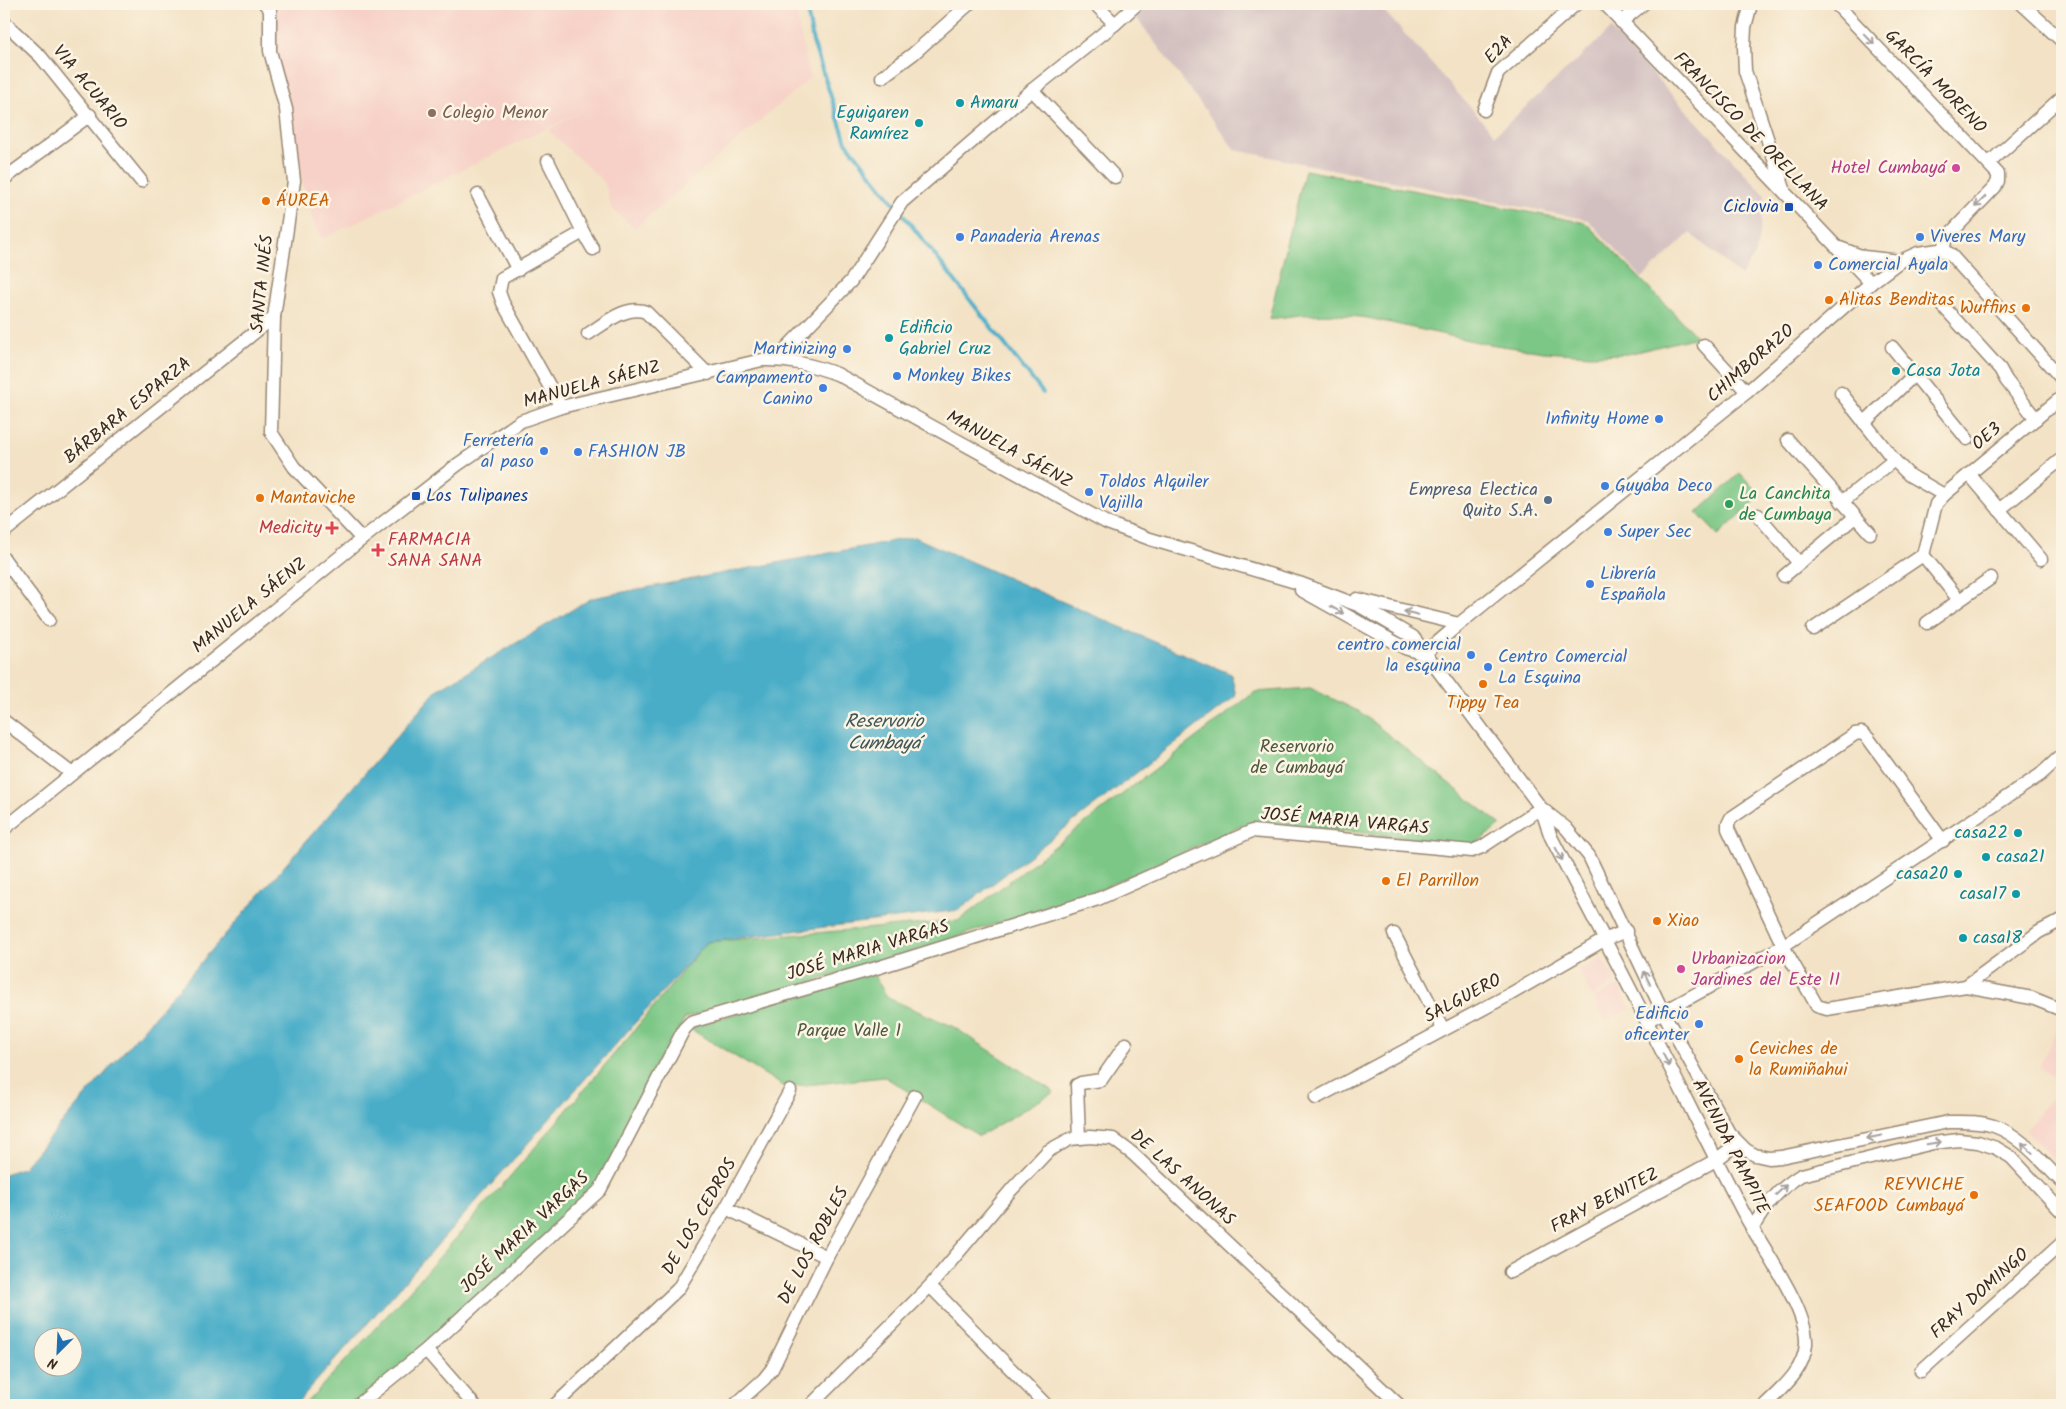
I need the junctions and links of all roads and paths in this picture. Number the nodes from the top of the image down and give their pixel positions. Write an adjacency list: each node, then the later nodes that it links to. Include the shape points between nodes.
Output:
1 (265, 4): 35 (street, SANTA INÉS, via 270,9 270,51 286,109 294,181)
2 (969, 4): 15 (street)
3 (1095, 4): 13 (street)
4 (1137, 4): 13 (street)
5 (1576, 4): 18 (street, E2A, via 1498,73)
6 (1605, 4): 12 (street, FRANCISCO DE ORELLANA)
7 (1644, 4): 12 (street)
8 (1751, 4): 25 (street, via 1745,27 1745,71)
9 (1836, 4): 21 (street, GARCÍA MORENO, one-way to 21)
10 (2022, 4): 14 (street)
11 (4, 22): 19 (street, VIA ACUARIO, via 41,57)
12 (1622, 22): 25 (street, FRANCISCO DE ORELLANA)
13 (1115, 24): 16 (street)
14 (2062, 41)
15 (882, 77)
16 (1032, 90): 22 (street); 39 (street, via 902,202 851,280)
17 (2062, 97): 21 (street)
18 (1484, 110)
19 (90, 115): 23 (street); 24 (street, VIA ACUARIO)
20 (548, 161): 27 (street)
21 (1989, 163): 30 (street, one-way to 30, via 1998,174 1995,187 1946,238)
22 (1115, 177)
23 (4, 179)
24 (141, 181)
25 (1785, 191): 28 (street, FRANCISCO DE ORELLANA)
26 (478, 195): 32 (street)
27 (583, 232): 29 (street); 32 (street)
28 (1829, 240): 31 (street, via 1837,247 1864,258); 33 (street, FRANCISCO DE ORELLANA)
29 (593, 249)
30 (1943, 250): 31 (street, CHIMBORAZO, via 1918,253); 42 (street)
31 (1900, 261): 33 (street, CHIMBORAZO)
32 (518, 270): 46 (street, via 502,278 499,292)
33 (1871, 282): 43 (street, CHIMBORAZO)
34 (1943, 306): 47 (street, via 2000,369)
35 (274, 317): 59 (street, BÁRBARA ESPARZA); 61 (street, SANTA INÉS, via 271,432 294,466)
36 (588, 334): 40 (street, via 630,310 639,309 646,312)
37 (1704, 345): 43 (street)
38 (1892, 347): 41 (street)
39 (776, 360): 40 (street, MANUELA SÁENZ, via 762,360); 67 (street, MANUELA SÁENZ, via 807,363 837,374 1107,523)
40 (708, 374): 46 (street, MANUELA SÁENZ)
41 (1915, 374): 48 (street); 49 (street)
42 (2062, 379)
43 (1747, 392): 73 (street, CHIMBORAZO)
44 (1841, 393): 48 (street)
45 (2062, 397): 47 (street, OE3)
46 (561, 407): 61 (street, MANUELA SÁENZ, via 521,421 457,465)
47 (2036, 419): 53 (street, OE3)
48 (1864, 423): 51 (street)
49 (1967, 439)
50 (1788, 440): 55 (street)
51 (1894, 460): 54 (street); 55 (street)
52 (2062, 462): 56 (street, via 2059,461)
53 (1969, 474): 54 (street, OE3); 56 (street)
54 (1940, 500): 62 (street)
55 (1842, 502): 58 (street)
56 (1999, 510): 64 (street)
57 (1758, 515): 65 (street)
58 (1855, 517): 60 (street); 65 (street)
59 (4, 532)
60 (1870, 533)
61 (362, 539): 78 (street, MANUELA SÁENZ)
62 (1923, 555): 70 (street); 74 (street)
63 (4, 559): 71 (street)
64 (2041, 559)
65 (1799, 563): 66 (street)
66 (1784, 576)
67 (1279, 578): 69 (street, MANUELA SÁENZ); 75 (street, MANUELA SÁENZ, one-way to 75, via 1405,648)
68 (1991, 578): 70 (street)
69 (1302, 584): 73 (street, one-way to 69); 75 (street, MANUELA SÁENZ, via 1360,606 1413,637)
70 (1959, 600): 72 (street)
71 (49, 620)
72 (1927, 623)
73 (1459, 624): 75 (street, CHIMBORAZO)
74 (1813, 629)
75 (1424, 654): 79 (street, AVENIDA PAMPITE)
76 (4, 721): 78 (street)
77 (2062, 754): 81 (street, via 2040,775)
78 (71, 773): 80 (street, MANUELA SÁENZ)
79 (1541, 808): 83 (street, AVENIDA PAMPITE, via 1566,828 1589,856); 85 (street, AVENIDA PAMPITE, one-way to 85, via 1550,837); 109 (street, JOSÉ MARIA VARGAS, via 1472,851 1248,832 1098,899 691,1022 600,1190)
80 (4, 829)
81 (1943, 841): 86 (street); 86 (street, via 1868,738 1855,734 1731,818 1728,824)
82 (2062, 920): 87 (street, via 2039,932)
83 (1626, 931): 85 (street, SALGUERO); 89 (street, AVENIDA PAMPITE, one-way to 83)
84 (1394, 934): 91 (street)
85 (1604, 940): 90 (street, AVENIDA PAMPITE); 91 (street, SALGUERO)
86 (1783, 946): 87 (street, via 1821,1008); 89 (street)
87 (1966, 986): 88 (street, via 2032,998)
88 (2062, 1010)
89 (1663, 1012): 90 (street); 97 (street, AVENIDA PAMPITE, via 1717,1114)
90 (1647, 1021): 99 (street, AVENIDA PAMPITE, one-way to 99)
91 (1443, 1029): 95 (street, SALGUERO)
92 (1126, 1044): 96 (street, via 1101,1080 1078,1085)
93 (790, 1091): 102 (street, DE LOS CEDROS)
94 (915, 1096): 106 (street, DE LOS ROBLES)
95 (1316, 1098)
96 (1079, 1138): 108 (street, DE LAS ANONAS, via 1070,1139 1048,1151); 111 (street, DE LAS ANONAS, via 1113,1139 1133,1154)
97 (1738, 1143): 98 (street, AVENIDA PAMPITE, via 1755,1155 1768,1158); 99 (street, FRAY BENITEZ)
98 (1819, 1148): 100 (street); 101 (street, AVENIDA PAMPITE, one-way to 98, via 2008,1133 1972,1122 1948,1122)
99 (1716, 1160): 104 (street, AVENIDA PAMPITE); 107 (street, FRAY BENITEZ)
100 (1825, 1168): 103 (street, AVENIDA PAMPITE, one-way to 103, via 1933,1143 1978,1142 2011,1157); 104 (street, AVENIDA PAMPITE, one-way to 100, via 1765,1207 1783,1187 1801,1175)
101 (2062, 1182)
102 (726, 1208): 106 (street); 114 (street, DE LOS CEDROS, via 678,1289)
103 (2062, 1212)
104 (1752, 1229): 120 (street, via 1795,1303 1806,1343 1796,1373)
105 (2062, 1243): 110 (street, FRAY DOMINGO)
106 (827, 1257): 115 (street, DE LOS ROBLES, via 772,1369)
107 (1510, 1272)
108 (930, 1286): 116 (street, DE LAS ANONAS); 117 (street)
109 (426, 1350): 112 (street, JOSÉ MARIA VARGAS); 113 (street)
110 (1921, 1371)
111 (1375, 1380): 118 (street); 119 (street, DE LAS ANONAS)
112 (358, 1405)
113 (474, 1405)
114 (554, 1405)
115 (735, 1405)
116 (812, 1405)
117 (1046, 1405)
118 (1384, 1405)
119 (1399, 1405)
120 (1765, 1405)

